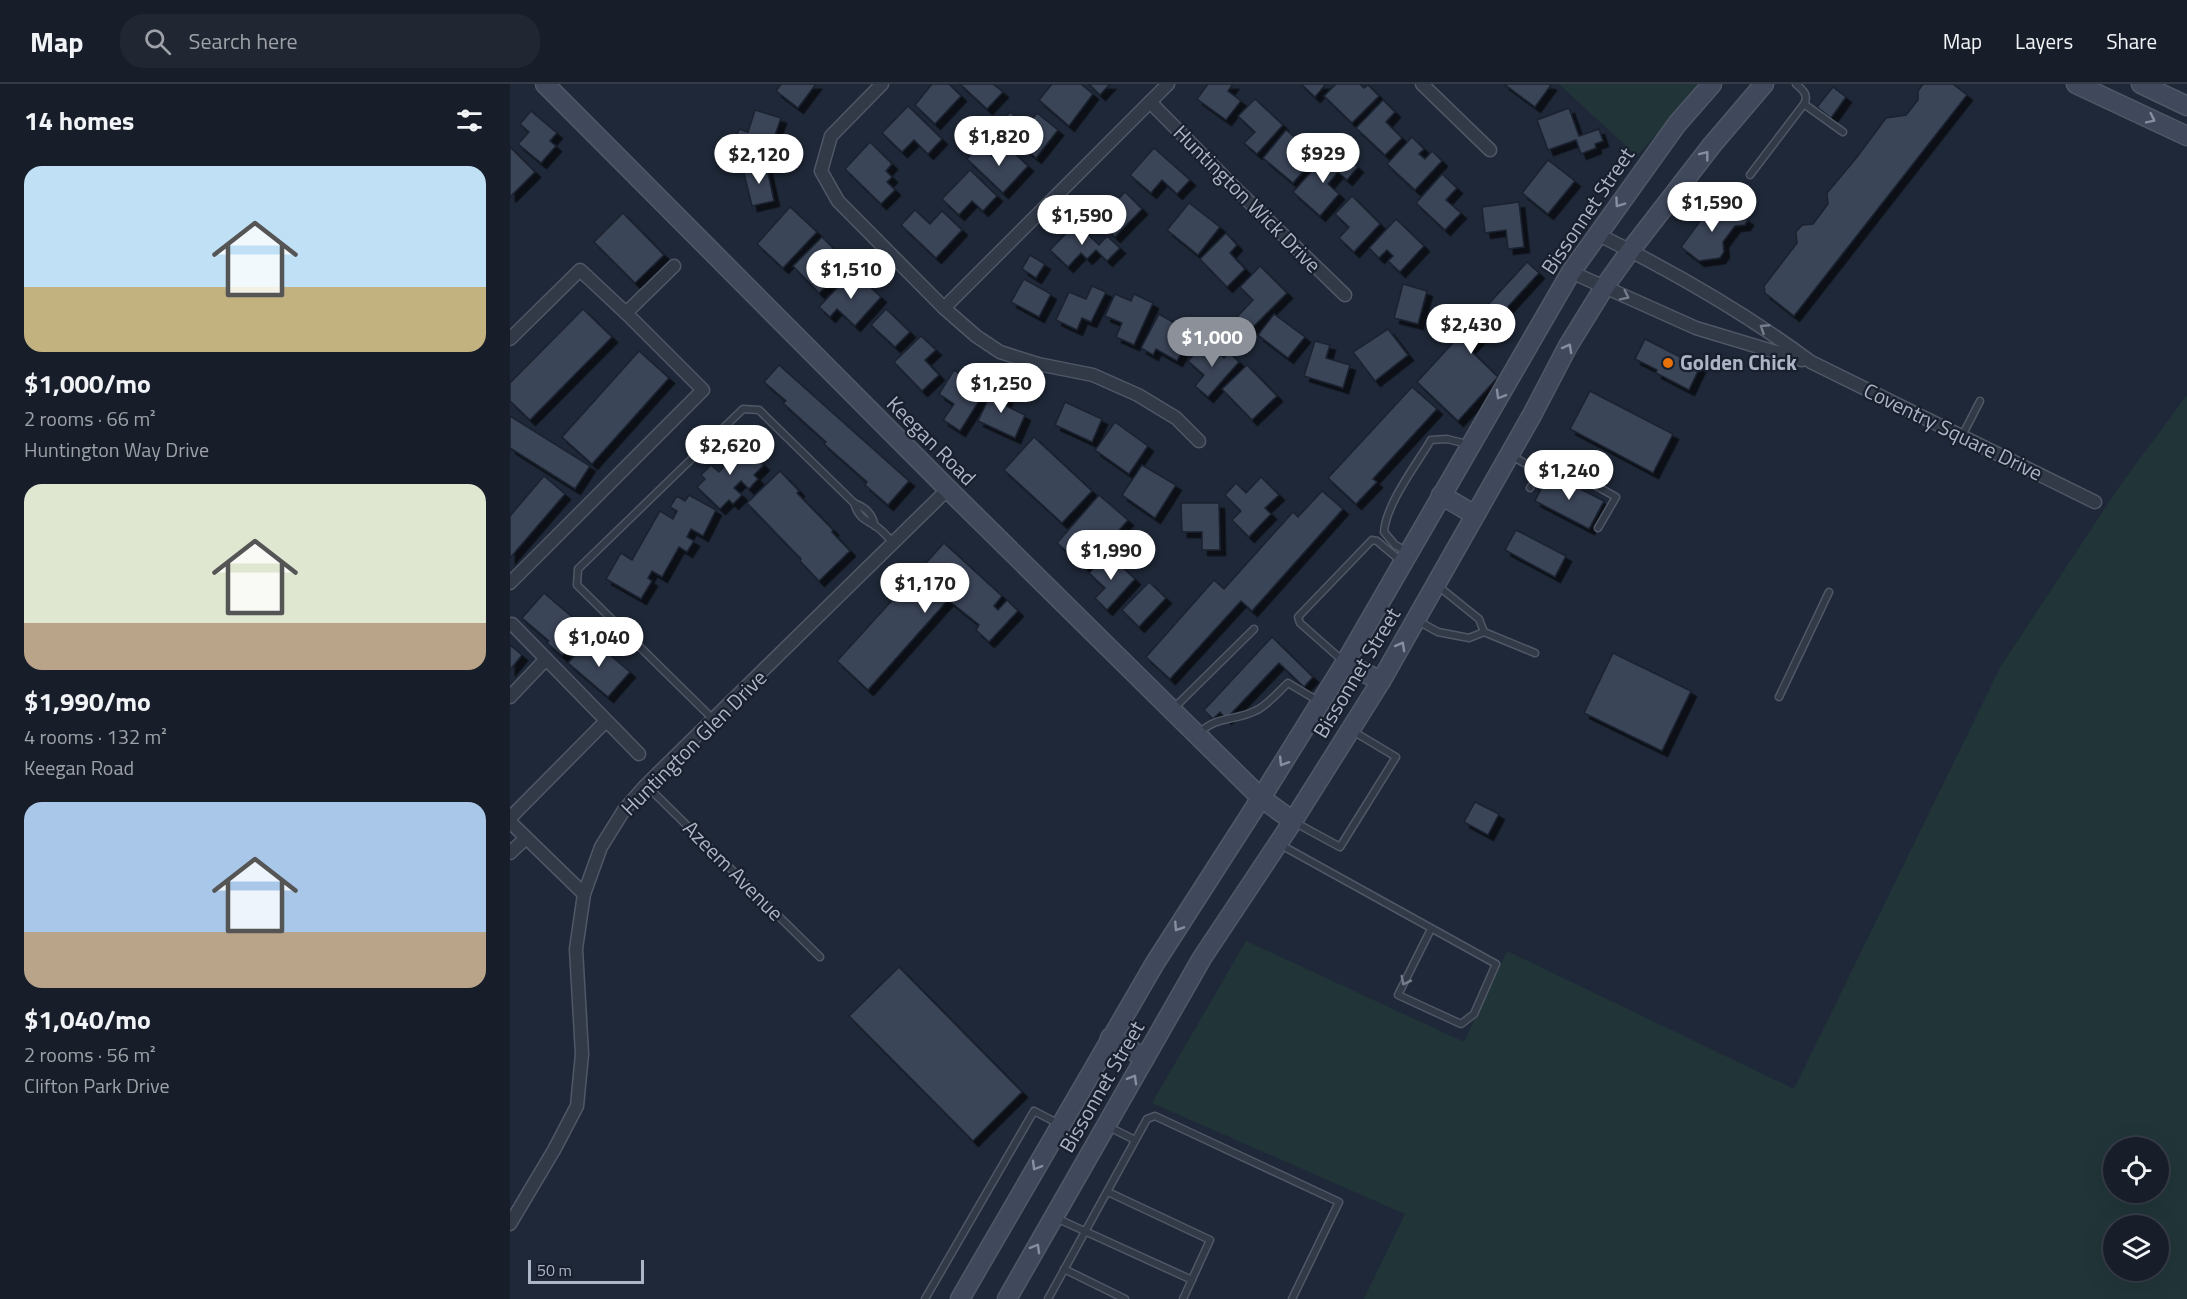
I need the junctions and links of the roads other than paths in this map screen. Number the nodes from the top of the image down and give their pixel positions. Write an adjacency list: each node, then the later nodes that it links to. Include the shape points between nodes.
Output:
1 (545, 84): 34 (main road, Keegan Road)
2 (882, 84): 23 (street, via 831,136 820,171 838,201)
3 (1168, 84): 10 (street)
4 (1422, 84): 15 (street)
5 (1712, 84): 17 (main road, Bissonnet Street, one-way to 17, via 1677,124)
6 (1764, 84): 18 (main road, Bissonnet Street, one-way to 6)
7 (1796, 84): 11 (lane, via 1805,92)
8 (2076, 84): 14 (main road, one-way to 14)
9 (2141, 84): 12 (main road)
10 (1150, 102): 22 (street, Huntington Wick Drive); 23 (street)
11 (1804, 104): 13 (lane); 16 (lane)
12 (2187, 106)
13 (1843, 132)
14 (2187, 136)
15 (1490, 150)
16 (1750, 175)
17 (1597, 234): 18 (street, Coventry Square Drive); 20 (main road, Bissonnet Street)
18 (1630, 250): 21 (main road, Bissonnet Street); 26 (street, Coventry Square Drive, one-way to 18, via 1727,304)
19 (674, 266): 24 (street)
20 (1571, 272): 21 (street, Coventry Square Drive); 30 (main road, Bissonnet Street, one-way to 30)
21 (1605, 286): 26 (street, Coventry Square Drive, one-way to 26, via 1696,328); 31 (main road, Bissonnet Street, one-way to 21)
22 (1345, 295)
23 (944, 308): 29 (street, via 1000,352 1093,375 1129,391 1176,418)
24 (626, 313): 25 (street, via 580,270); 41 (street, via 703,390)
25 (510, 339)
26 (1811, 362): 28 (street, Coventry Square Drive)
27 (1980, 401): 28 (lane)
28 (1962, 437): 36 (street, Coventry Square Drive)
29 (1199, 441)
30 (1471, 445): 35 (main road, Bissonnet Street); 40 (lane, via 1431,440 1396,500 1384,532)
31 (1509, 455): 32 (lane); 37 (main road, Bissonnet Street)
32 (1540, 472): 33 (lane); 38 (lane, via 1548,459 1616,497)
33 (1530, 488)
34 (948, 489): 39 (street, Huntington Glen Drive); 55 (main road, Keegan Road)
35 (1441, 495): 37 (main road); 40 (main road, Bissonnet Street)
36 (2095, 502)
37 (1475, 514): 42 (main road, Bissonnet Street)
38 (1598, 528)
39 (893, 543): 57 (street, Huntington Glen Drive); 57 (lane, via 867,523 858,514 855,503 759,410 743,409 578,569 577,585)
40 (1406, 557): 50 (main road, Bissonnet Street); 50 (lane, via 1372,540 1298,617)
41 (510, 583)
42 (1436, 584): 44 (main road, Bissonnet Street); 47 (lane, via 1479,619)
43 (1828, 592): 53 (lane)
44 (1416, 620): 47 (lane, via 1438,632 1469,638); 51 (main road, Bissonnet Street, one-way to 44)
45 (512, 624): 49 (street)
46 (1254, 629): 55 (lane)
47 (1485, 632): 48 (lane)
48 (1535, 653)
49 (546, 659): 52 (street); 56 (street)
50 (1345, 663): 51 (main road); 54 (main road, Bissonnet Street)
51 (1381, 681): 58 (main road, Bissonnet Street)
52 (510, 697)
53 (1779, 697)
54 (1320, 702): 59 (lane, via 1288,683 1257,711 1215,721); 62 (main road, Bissonnet Street, one-way to 62)
55 (1172, 710): 59 (main road, Keegan Road)
56 (606, 721): 60 (street); 63 (street)
57 (714, 721): 61 (street, Huntington Glen Drive)
58 (1350, 730): 64 (main road, Bissonnet Street); 64 (lane, via 1396,757 1340,848)
59 (1197, 736): 62 (main road, Keegan Road)
60 (639, 754)
61 (646, 785): 68 (street, Huntington Glen Drive, via 624,810 601,847); 70 (lane, Azeem Avenue)
62 (1261, 798): 64 (main road, Keegan Road); 71 (main road, Bissonnet Street, one-way to 71)
63 (510, 820): 65 (street)
64 (1293, 821): 66 (main road, Bissonnet Street)
65 (526, 838): 67 (street); 68 (street)
66 (1278, 843): 69 (lane); 72 (main road, Bissonnet Street, via 1202,958)
67 (510, 853)
68 (584, 894): 78 (street, Huntington Glen Drive, via 576,949 582,1054 577,1106)
69 (1431, 929): 69 (lane, one-way to 69, via 1398,994 1461,1024 1474,1014 1496,964)
70 (820, 957)
71 (1110, 1038): 72 (main road); 73 (main road, Bissonnet Street)
72 (1145, 1058): 74 (main road, Bissonnet Street, one-way to 72)
73 (1060, 1124): 82 (lane, via 1034,1111); 83 (main road, Bissonnet Street, one-way to 83)
74 (1107, 1125): 75 (lane); 77 (main road, Bissonnet Street)
75 (1135, 1140): 76 (lane); 88 (lane, via 1147,1119 1155,1116 1339,1202)
76 (1108, 1192): 79 (lane); 81 (lane, via 1210,1240)
77 (1054, 1217): 79 (lane); 84 (main road, Bissonnet Street, one-way to 77)
78 (510, 1224)
79 (1085, 1232): 80 (lane); 81 (lane)
80 (1064, 1269): 85 (lane); 86 (lane)
81 (1192, 1280): 87 (lane)
82 (925, 1299)
83 (960, 1299)
84 (1007, 1299)
85 (1048, 1299)
86 (1125, 1299)
87 (1183, 1299)
88 (1293, 1299)

